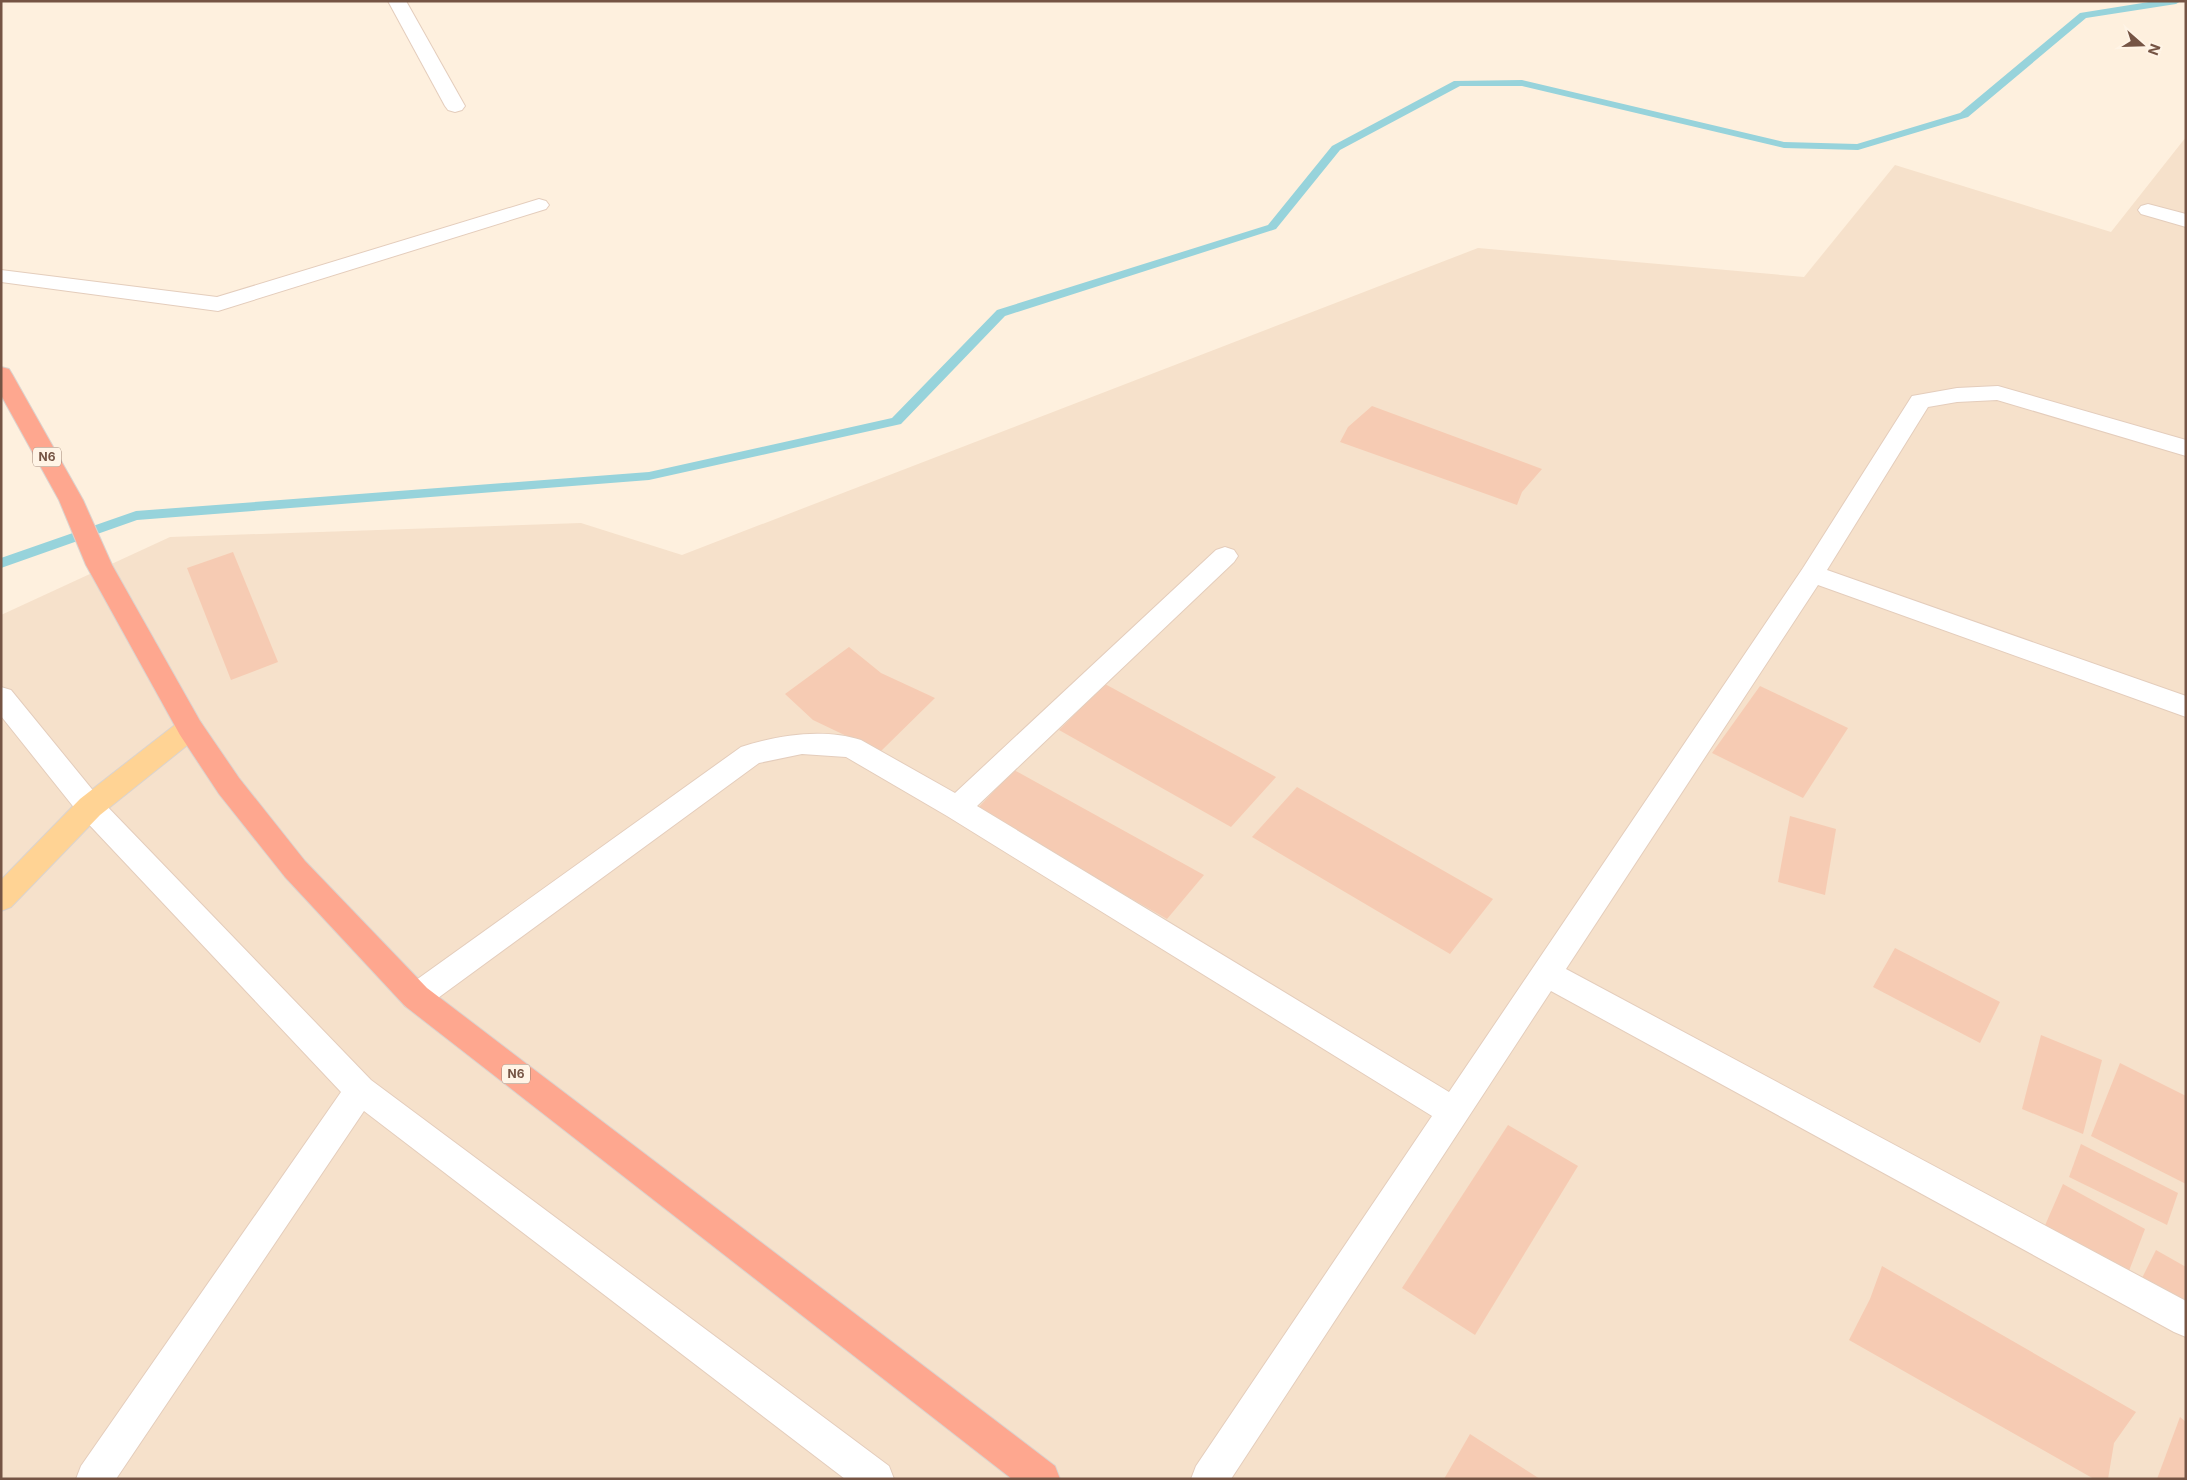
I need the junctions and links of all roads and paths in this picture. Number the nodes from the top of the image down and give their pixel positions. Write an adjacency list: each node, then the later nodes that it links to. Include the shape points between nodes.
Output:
1 (397, 1): 2 (street)
2 (455, 106)
3 (539, 205): 6 (street, via 218,304)
4 (2148, 210): 5 (street)
5 (2186, 221)
6 (1, 276)
7 (1, 374): 9 (highway, N6)
8 (1, 407): 9 (highway)
9 (24, 415): 15 (highway, N6, via 71,500 99,565)
10 (2186, 448): 12 (street, via 1998,393 1920,401)
11 (1225, 556): 17 (street)
12 (1812, 574): 14 (street); 20 (street)
13 (1, 697): 16 (street)
14 (2186, 707)
15 (190, 728): 16 (main road); 21 (highway, N6, via 229,786 295,869)
16 (90, 807): 18 (main road); 22 (street)
17 (957, 808): 21 (street, via 851,747 802,744 751,754); 23 (street)
18 (12, 881): 19 (main road)
19 (1, 899)
20 (1546, 973): 23 (street); 24 (street)
21 (416, 998): 27 (highway, N6)
22 (360, 1090): 25 (street); 26 (street)
23 (1454, 1112): 28 (street)
24 (2186, 1320)
25 (94, 1479)
26 (876, 1479)
27 (1042, 1479)
28 (1209, 1479)

